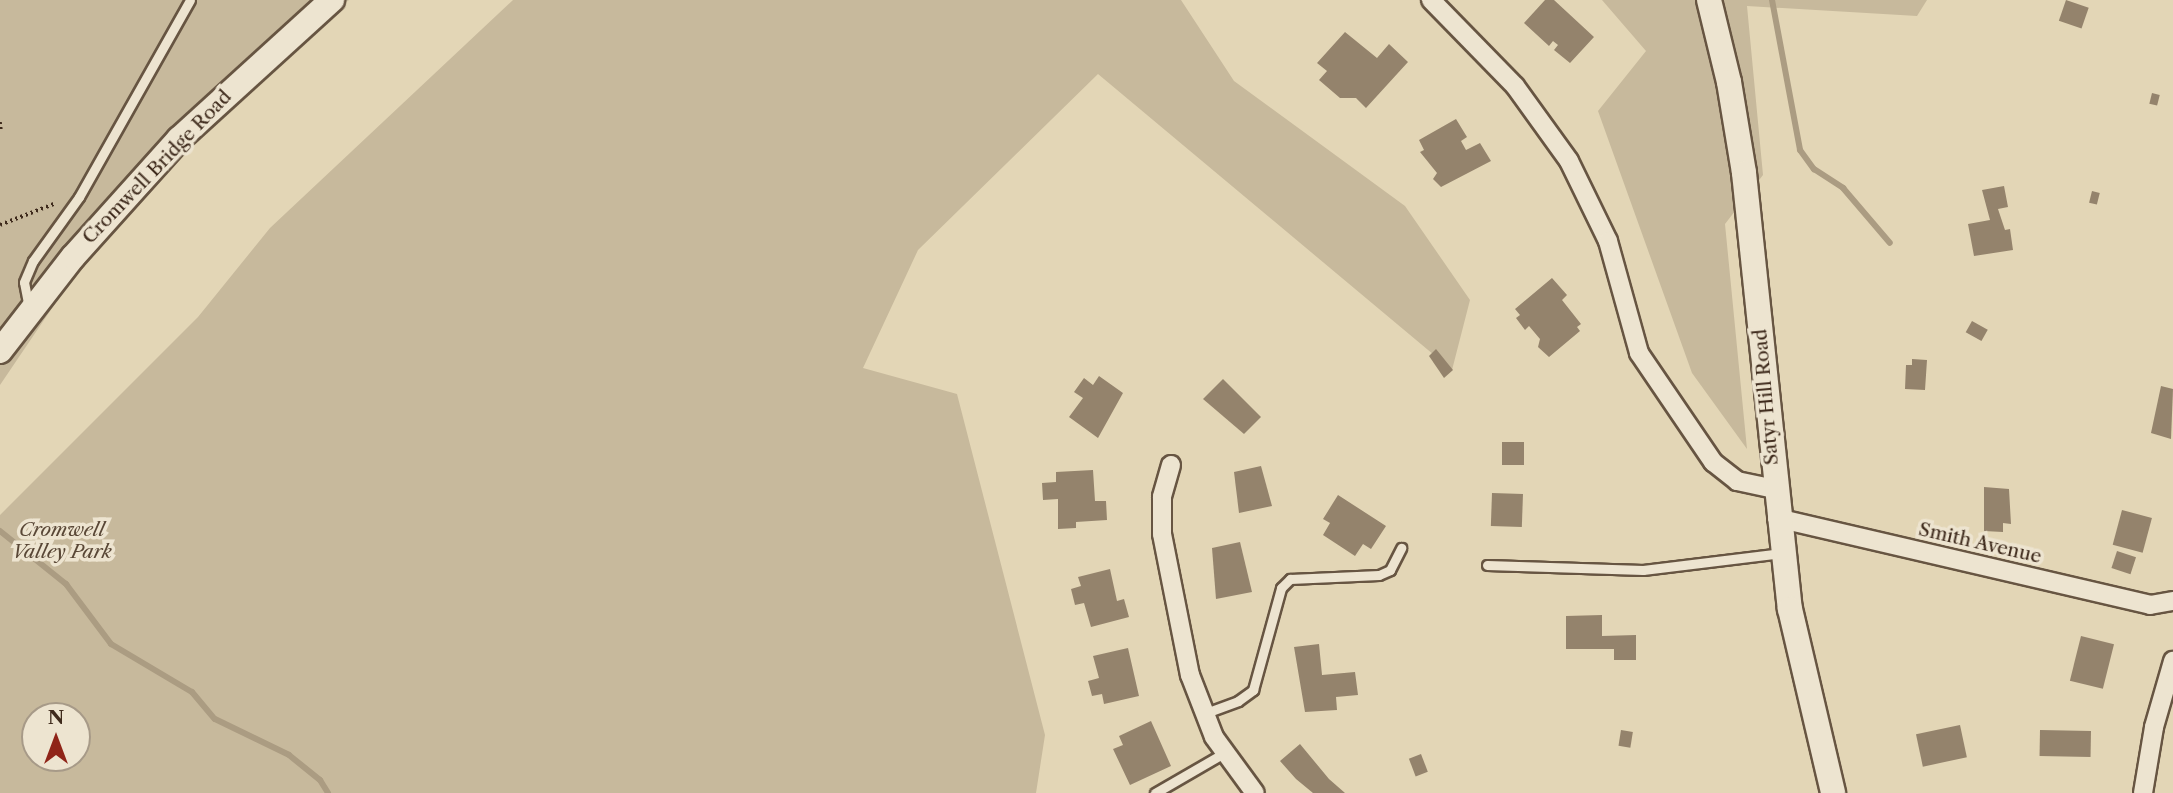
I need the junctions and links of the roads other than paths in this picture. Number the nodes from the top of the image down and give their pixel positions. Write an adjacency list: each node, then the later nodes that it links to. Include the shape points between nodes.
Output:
1 (190, 0): 5 (lane, via 79,197 33,261 24,282)
2 (332, 0): 5 (street, Cromwell Bridge Road, via 178,139 73,257)
3 (1431, 0): 8 (street, via 1515,86 1569,161 1608,241 1639,353 1713,462 1737,481)
4 (1709, 0): 8 (street, Satyr Hill Road, via 1744,173)
5 (31, 313): 6 (street, Cromwell Bridge Road)
6 (0, 351)
7 (1171, 465): 15 (street, via 1162,497 1162,534 1174,610)
8 (1774, 489): 9 (street, Satyr Hill Road)
9 (1777, 518): 11 (street, Satyr Hill Road); 13 (street, Smith Avenue, via 2150,605)
10 (1401, 548): 15 (lane, via 1390,570 1379,575 1290,579 1281,588 1253,690)
11 (1782, 553): 12 (lane, via 1643,570); 19 (street, Satyr Hill Road, via 1799,658)
12 (1487, 565)
13 (2173, 601)
14 (2173, 661): 20 (street, via 2154,727)
15 (1203, 714): 16 (street)
16 (1224, 753): 17 (lane); 18 (street)
17 (1155, 793)
18 (1255, 793)
19 (1833, 793)
20 (2143, 793)

